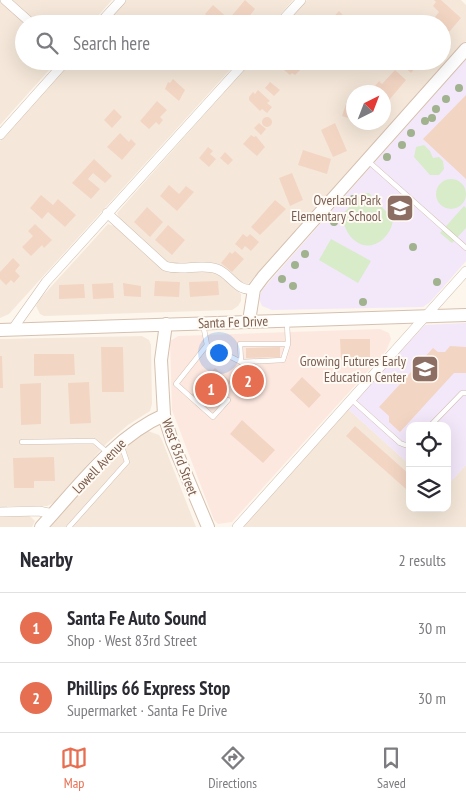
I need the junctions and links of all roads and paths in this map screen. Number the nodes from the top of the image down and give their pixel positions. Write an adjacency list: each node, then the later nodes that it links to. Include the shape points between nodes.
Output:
1 (6, 0): 4 (street)
2 (121, 0): 5 (street)
3 (301, 0): 6 (street)
4 (22, 15)
5 (108, 15)
6 (287, 15)
7 (466, 49): 8 (street)
8 (451, 66)
9 (58, 70): 12 (street)
10 (238, 70): 14 (street)
11 (447, 70): 13 (street)
12 (0, 135)
13 (367, 160): 15 (lane); 17 (street)
14 (108, 213): 17 (street, via 165,266 175,270 216,268 243,289); 24 (street)
15 (466, 248)
16 (466, 271): 19 (street)
17 (254, 289): 21 (street)
18 (466, 315): 19 (street, Santa Fe Drive)
19 (425, 318): 20 (street, Santa Fe Drive); 30 (street)
20 (287, 320): 21 (street, Santa Fe Drive); 25 (lane)
21 (248, 321): 22 (street, Santa Fe Drive)
22 (203, 323): 23 (street, Santa Fe Drive); 26 (lane)
23 (166, 324): 24 (street, Santa Fe Drive); 31 (street, West 83rd Street, via 161,360)
24 (6, 330)
25 (288, 344): 27 (lane, via 283,360); 27 (lane, via 240,344)
26 (207, 345): 27 (lane); 29 (lane, via 176,384 213,417)
27 (242, 362)
28 (466, 392): 32 (lane, via 462,392)
29 (228, 400)
30 (352, 400): 35 (lane, via 400,443); 42 (street)
31 (164, 415): 34 (street, Lowell Avenue, via 146,423); 41 (street, West 83rd Street)
32 (434, 422)
33 (22, 442): 36 (lane, via 94,441)
34 (121, 442): 36 (street, Lowell Avenue); 40 (lane, via 127,462)
35 (406, 444)
36 (109, 454): 38 (street, Lowell Avenue)
37 (0, 512): 38 (street)
38 (53, 514): 39 (street, Lowell Avenue)
39 (41, 527)
40 (69, 527)
41 (207, 527)
42 (238, 527)

